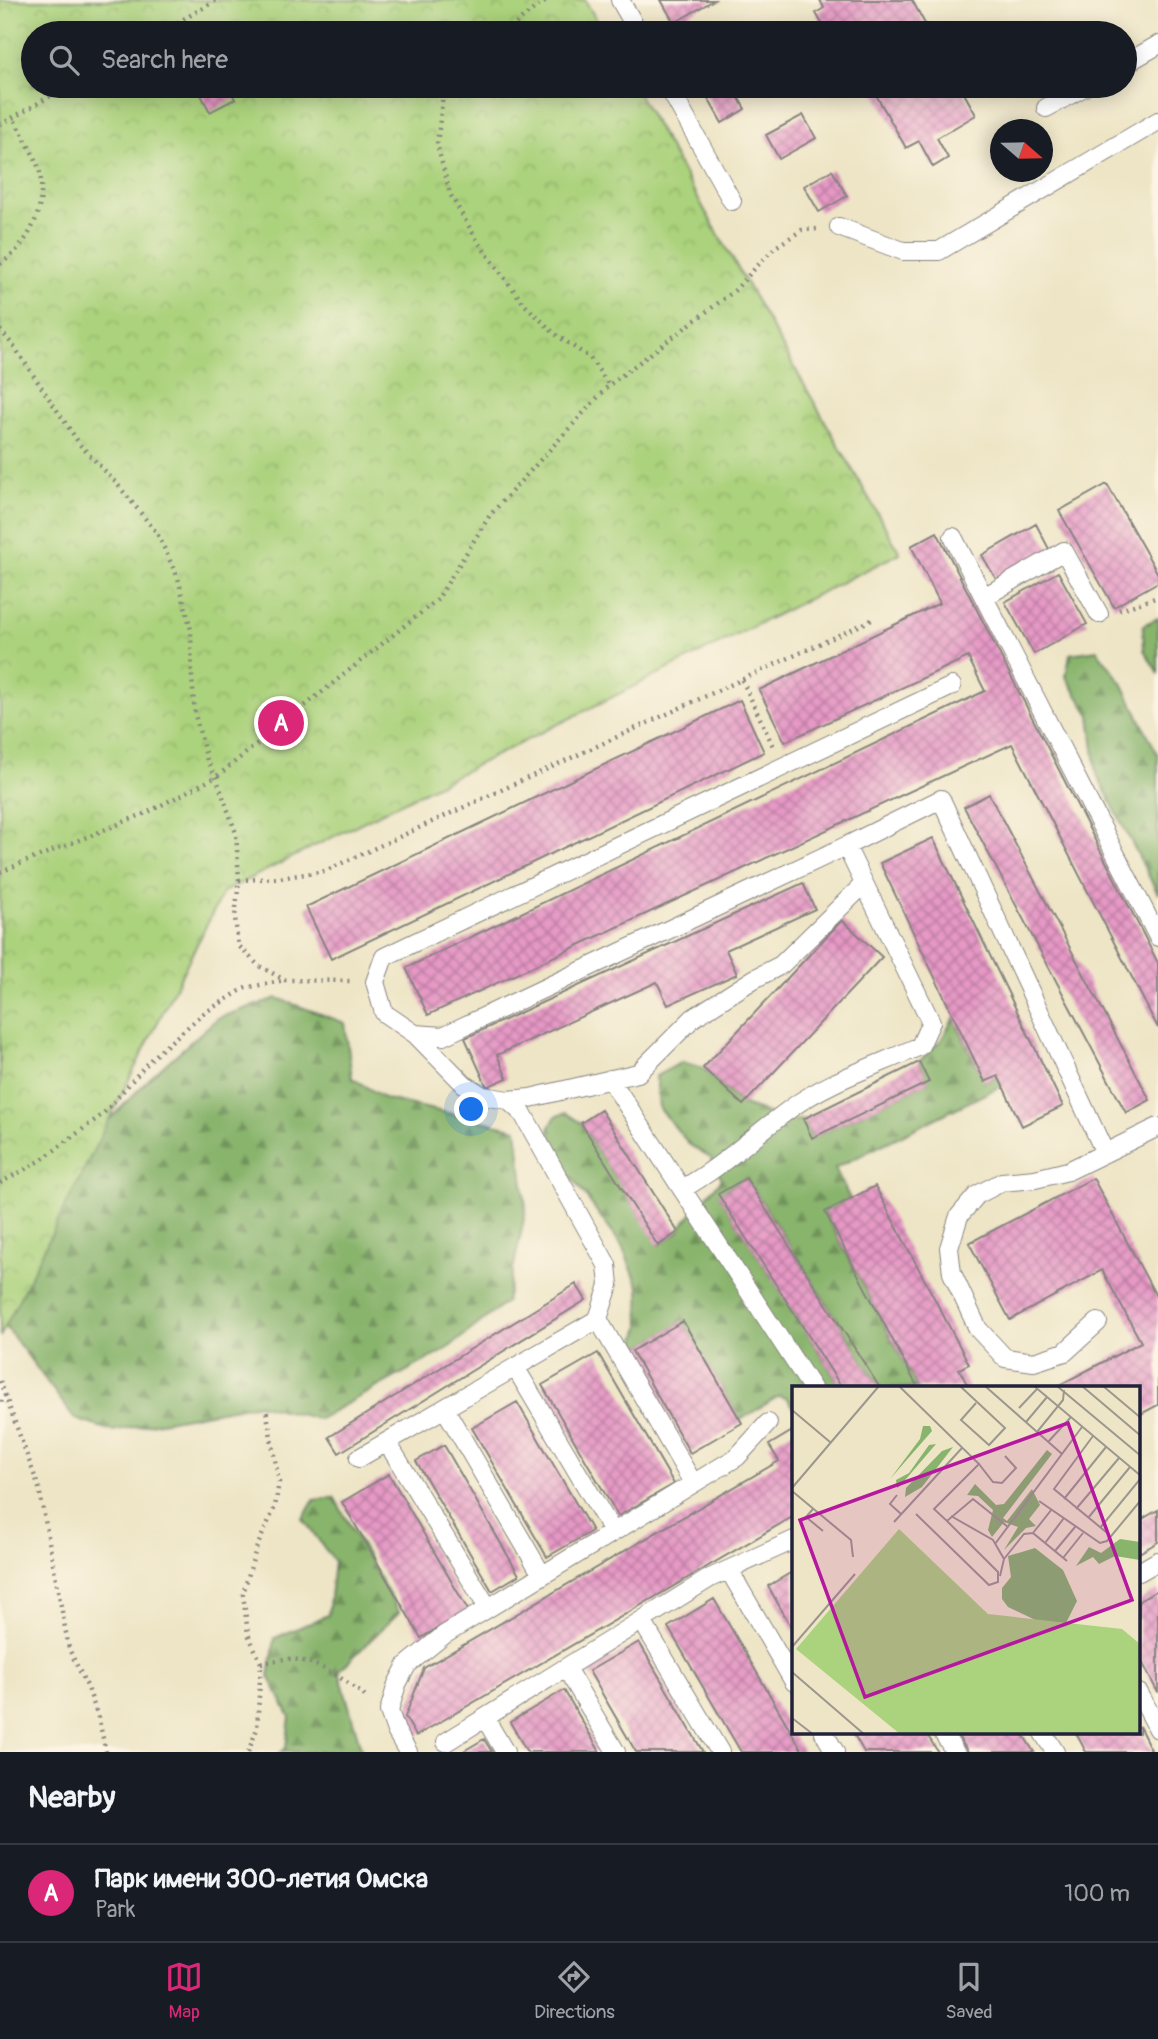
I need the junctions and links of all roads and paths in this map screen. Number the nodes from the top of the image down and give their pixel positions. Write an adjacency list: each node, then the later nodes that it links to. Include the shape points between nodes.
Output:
1 (217, 0): 4 (path)
2 (548, 0): 5 (path)
3 (620, 0): 6 (lane)
4 (180, 21)
5 (519, 21)
6 (632, 21)
7 (1158, 46): 8 (lane)
8 (1137, 57)
9 (47, 98): 14 (path)
10 (443, 98): 21 (path, via 437,144 450,194 478,242 524,304 555,334 590,358)
11 (675, 98): 17 (lane)
12 (1064, 98): 13 (lane)
13 (1046, 108)
14 (13, 117): 16 (path); 19 (path, via 40,171 41,205 27,239)
15 (1158, 121): 18 (lane, via 939,251 903,251)
16 (0, 125)
17 (732, 201)
18 (839, 227): 21 (path, via 802,230 774,248 734,291)
19 (0, 264)
20 (0, 330): 30 (path, via 81,446 163,544 178,578 191,630 195,715)
21 (609, 385): 30 (path, via 490,515 437,600)
22 (953, 537): 23 (lane)
23 (984, 597): 25 (lane, via 1064,551); 35 (lane)
24 (1158, 597): 25 (path)
25 (1099, 614)
26 (876, 618): 27 (path)
27 (742, 680): 29 (path); 33 (path, via 325,871)
28 (952, 686): 29 (lane)
29 (783, 767): 37 (lane, via 384,957)
30 (216, 777): 32 (path, via 146,813); 33 (path, via 236,833)
31 (846, 846): 34 (lane); 38 (lane, via 443,1036); 42 (lane, via 941,799)
32 (0, 872)
33 (239, 880): 36 (path, via 238,945 259,966)
34 (864, 884): 39 (lane, via 781,965 694,1018 638,1073); 44 (lane, via 931,1021 920,1046 834,1083 790,1108 703,1178)
35 (1158, 937)
36 (285, 980): 37 (path); 43 (path, via 245,988 204,1013 153,1057 103,1114 40,1161)
37 (375, 982): 38 (lane, via 384,1013)
38 (415, 1034): 40 (lane, via 464,1084 483,1096)
39 (610, 1079): 40 (lane); 44 (lane)
40 (508, 1100): 45 (lane, via 523,1114 607,1265 609,1285)
41 (1158, 1128): 42 (lane)
42 (1105, 1153): 46 (lane, via 1068,1171 1002,1182 977,1195 959,1216 948,1248 952,1273 978,1329 1005,1358 1034,1362 1065,1352)
43 (0, 1183)
44 (682, 1189): 49 (lane)
45 (598, 1319): 47 (lane); 57 (lane)
46 (1098, 1322)
47 (515, 1367): 53 (lane); 58 (lane)
48 (0, 1381): 50 (path)
49 (811, 1386)
50 (5, 1395): 51 (path); 77 (path, via 39,1488 69,1649 89,1688)
51 (0, 1404)
52 (266, 1409): 66 (path, via 279,1482 275,1507 243,1594 248,1634)
53 (445, 1409): 55 (lane); 63 (lane)
54 (768, 1423): 57 (lane, via 737,1457)
55 (387, 1442): 56 (lane); 64 (lane)
56 (359, 1458)
57 (693, 1483): 58 (lane)
58 (613, 1532): 63 (lane)
59 (792, 1541): 61 (lane)
60 (1158, 1561): 62 (lane)
61 (729, 1570): 65 (lane); 68 (lane)
62 (1140, 1571)
63 (542, 1575): 64 (lane)
64 (488, 1608): 72 (lane, via 407,1665 389,1711)
65 (642, 1621): 67 (lane); 82 (lane)
66 (261, 1663): 72 (path, via 290,1659 349,1683); 78 (path, via 257,1729)
67 (566, 1668): 70 (lane); 81 (lane)
68 (792, 1679)
69 (1140, 1695): 71 (lane)
70 (485, 1718): 76 (lane); 80 (lane)
71 (1158, 1730)
72 (396, 1731): 79 (lane)
73 (825, 1734): 83 (lane)
74 (944, 1734): 84 (lane)
75 (1044, 1734): 85 (lane)
76 (446, 1742)
77 (106, 1752)
78 (248, 1752)
79 (408, 1752)
80 (505, 1752)
81 (616, 1752)
82 (720, 1752)
83 (835, 1752)
84 (955, 1752)
85 (1055, 1752)

